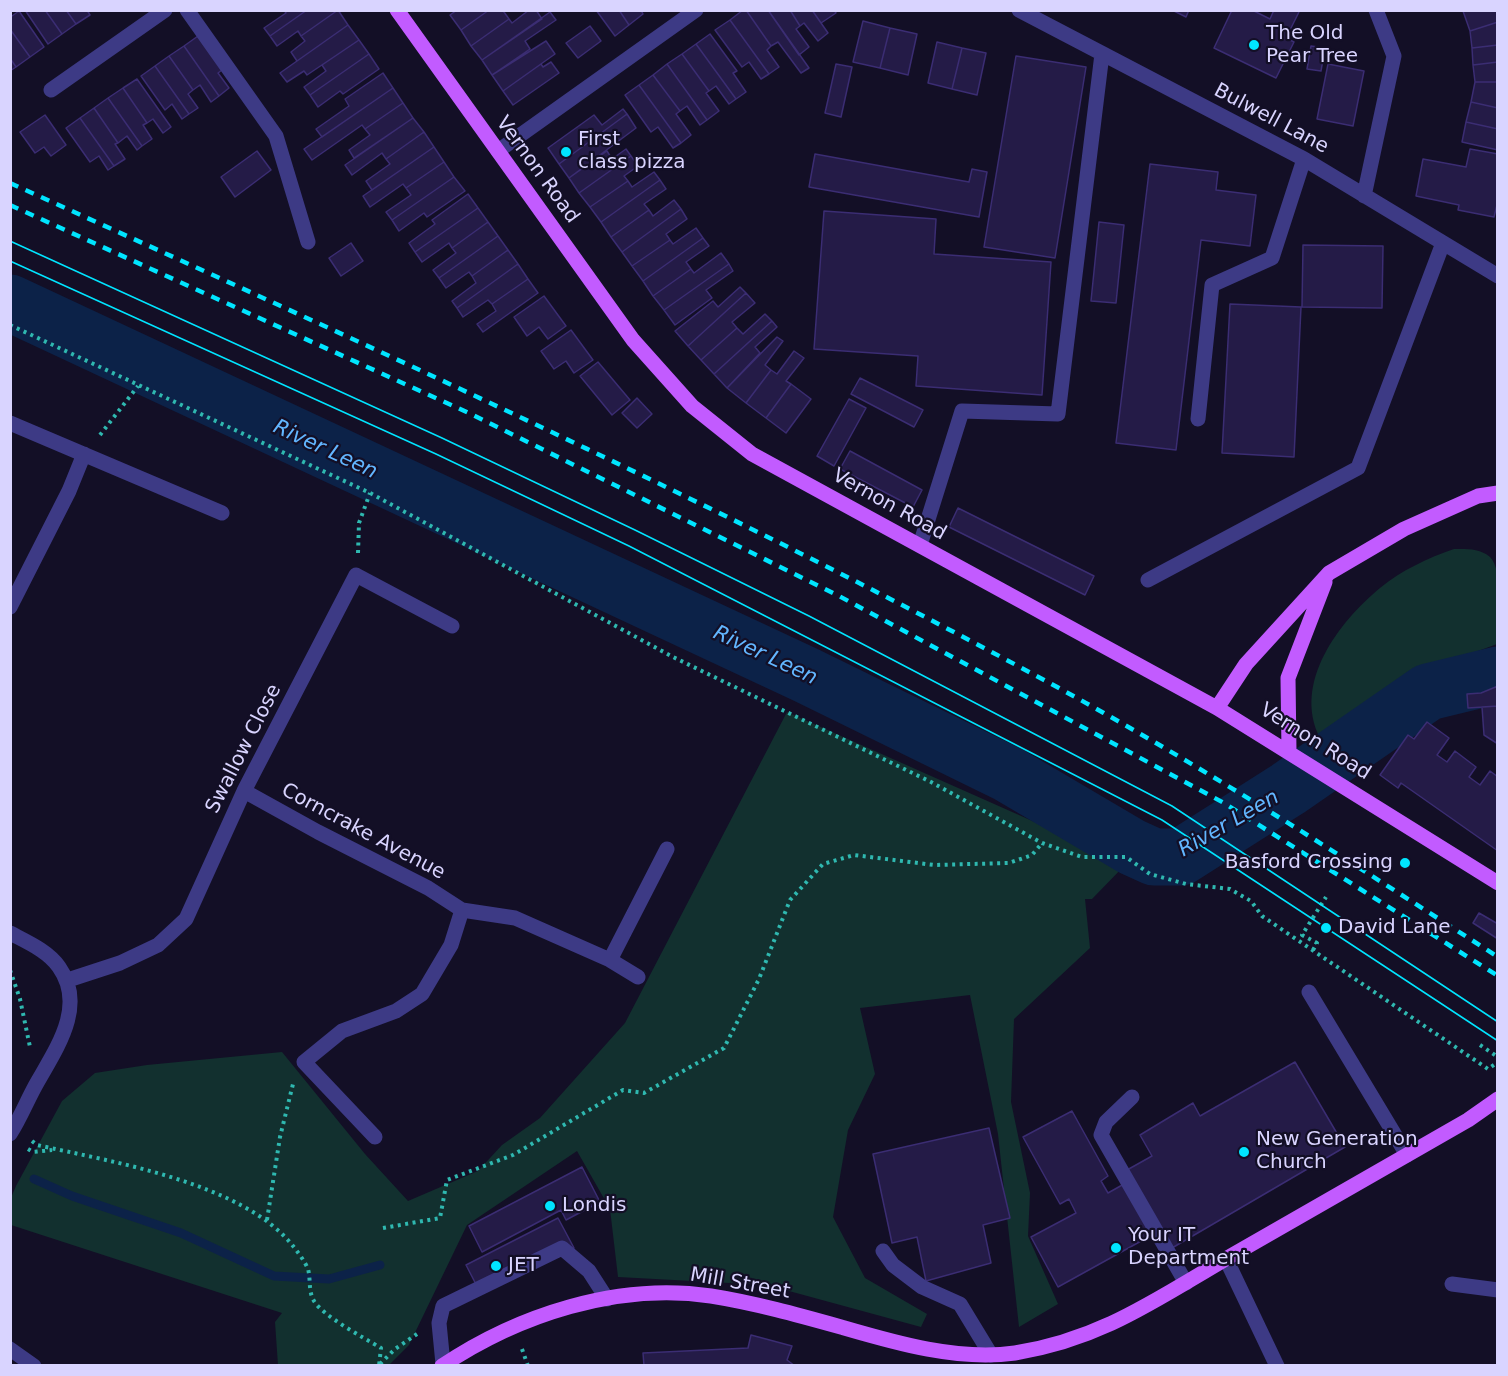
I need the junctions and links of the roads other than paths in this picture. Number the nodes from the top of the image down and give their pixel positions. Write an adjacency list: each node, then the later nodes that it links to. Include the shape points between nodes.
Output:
1 (165, 10): 8 (street)
2 (187, 10): 12 (street, via 276,136)
3 (397, 10): 9 (main road, Vernon Road)
4 (696, 10): 9 (street)
5 (1019, 10): 7 (street, Bulwell Lane)
6 (1376, 10): 11 (street, via 1394,56)
7 (1102, 54): 10 (street, Bulwell Lane); 20 (street, via 1059,414 962,411)
8 (51, 90)
9 (498, 151): 20 (main road, Vernon Road, via 633,340 692,406 752,454)
10 (1304, 159): 11 (street, Bulwell Lane); 15 (street, via 1272,258 1212,285)
11 (1365, 196): 13 (street, Bulwell Lane)
12 (308, 242)
13 (1443, 243): 14 (street, Bulwell Lane); 22 (street, via 1358,468)
14 (1497, 276)
15 (1198, 419)
16 (10, 423): 17 (street)
17 (84, 454): 19 (street); 23 (street)
18 (1497, 493): 21 (main road, via 1478,496 1404,529)
19 (222, 513)
20 (920, 545): 25 (main road, Vernon Road)
21 (1329, 573): 25 (main road, via 1246,664); 26 (main road, via 1288,678)
22 (1149, 580)
23 (10, 607)
24 (452, 626): 27 (street, Swallow Close, via 357,575)
25 (1217, 708): 26 (main road, Vernon Road)
26 (1289, 751): 29 (main road, Vernon Road)
27 (244, 791): 30 (street, Corncrake Avenue, via 428,888); 34 (street, Swallow Close, via 186,919 158,945 120,963)
28 (668, 849): 32 (street)
29 (1497, 883)
30 (462, 910): 32 (street, Corncrake Avenue, via 515,918); 39 (street, via 451,945 422,994 396,1011 342,1031 304,1062)
31 (10, 933): 34 (street, via 44,952)
32 (610, 960): 33 (street, Corncrake Avenue)
33 (638, 977)
34 (68, 980): 38 (street, via 71,1000 67,1027)
35 (1309, 992): 40 (street)
36 (1132, 1096): 43 (street, via 1106,1122 1101,1135)
37 (1497, 1099): 40 (main road)
38 (12, 1131)
39 (375, 1137)
40 (1407, 1155): 42 (main road)
41 (883, 1251): 48 (street, via 893,1265 922,1287 960,1304)
42 (1226, 1259): 43 (main road); 52 (street)
43 (1186, 1283): 48 (main road, via 1086,1336 1057,1346)
44 (1452, 1284): 45 (street)
45 (1497, 1290)
46 (607, 1299): 49 (main road, Mill Street, via 655,1294 708,1296 782,1311); 51 (main road, Mill Street, via 514,1325); 51 (street, via 589,1271 562,1248 443,1306 439,1323)
47 (10, 1349): 50 (street)
48 (991, 1354): 49 (main road)
49 (969, 1361)
50 (34, 1365)
51 (442, 1365)
52 (1277, 1365)

